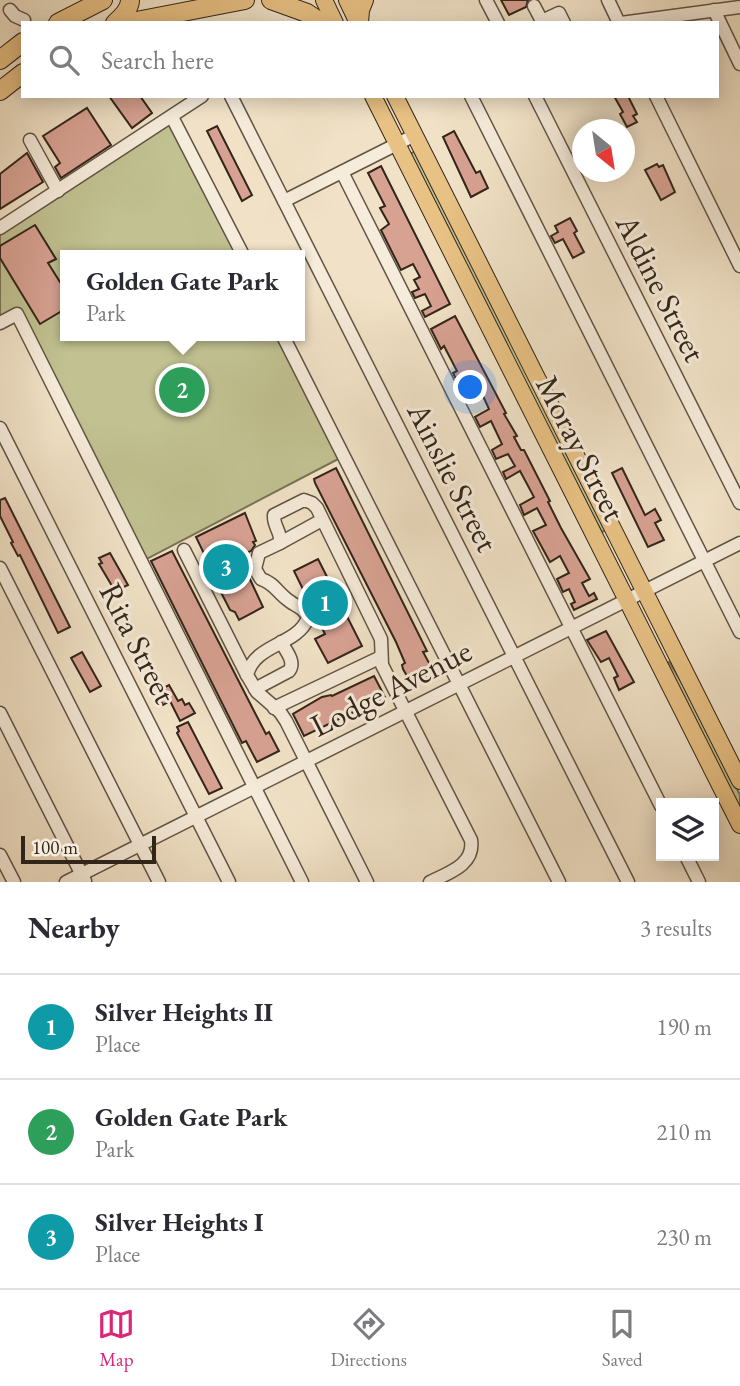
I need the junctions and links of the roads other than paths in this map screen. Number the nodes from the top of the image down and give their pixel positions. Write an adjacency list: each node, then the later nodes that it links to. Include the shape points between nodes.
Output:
1 (103, 0): 16 (highway)
2 (130, 0): 17 (highway)
3 (245, 0): 14 (highway)
4 (271, 0): 19 (highway)
5 (324, 0): 20 (main road)
6 (347, 0): 21 (main road)
7 (364, 0): 22 (highway)
8 (486, 0): 23 (street)
9 (608, 0): 27 (street)
10 (534, 6): 24 (street)
11 (740, 8): 13 (street)
12 (10, 10): 15 (street)
13 (714, 10): 28 (street); 31 (street)
14 (191, 16): 18 (highway)
15 (24, 20)
16 (62, 21)
17 (117, 21)
18 (145, 21)
19 (320, 21)
20 (334, 21)
21 (357, 21)
22 (358, 21)
23 (497, 21)
24 (542, 21)
25 (544, 21): 26 (street, via 559,13)
26 (563, 21)
27 (619, 21)
28 (634, 21)
29 (21, 44): 30 (highway)
30 (0, 60)
31 (740, 64)
32 (21, 75): 33 (highway)
33 (0, 91)
34 (199, 98): 41 (street)
35 (232, 98): 47 (street, Ainslie Street)
36 (374, 98): 44 (main road, Moray Street)
37 (396, 98): 42 (main road, Moray Street)
38 (472, 98): 59 (street)
39 (536, 98): 54 (street, Aldine Street)
40 (657, 98): 50 (street)
41 (173, 117): 46 (street); 49 (street)
42 (415, 135): 44 (street); 61 (main road, Moray Street)
43 (30, 140): 46 (street)
44 (397, 145): 45 (street); 62 (main road, Moray Street)
45 (342, 172): 47 (street); 63 (street)
46 (58, 191): 48 (street)
47 (284, 201): 66 (street, Ainslie Street)
48 (0, 228)
49 (240, 250)
50 (740, 266)
51 (0, 323): 76 (street, via 17,314)
52 (286, 341): 69 (street)
53 (0, 428): 78 (street, Rita Street)
54 (740, 503)
55 (322, 520): 56 (street); 56 (street, via 312,503 304,500 274,515); 67 (street, via 381,639)
56 (280, 542): 65 (street, via 259,553 255,569 308,618)
57 (740, 543): 59 (street, Lodge Avenue)
58 (184, 550): 68 (street)
59 (704, 561): 61 (street, Lodge Avenue); 64 (street)
60 (0, 568): 80 (street)
61 (644, 591): 62 (street, Lodge Avenue); 75 (main road, Moray Street)
62 (626, 600): 63 (street, Lodge Avenue); 79 (main road, Moray Street)
63 (571, 627): 66 (street, Lodge Avenue); 77 (street)
64 (740, 632)
65 (281, 642): 68 (street, via 259,655); 70 (street, via 292,667)
66 (514, 656): 69 (street, Lodge Avenue); 92 (street, Ainslie Street)
67 (381, 657): 71 (street); 72 (street)
68 (247, 676): 70 (street)
69 (459, 683): 72 (street, Lodge Avenue); 91 (street)
70 (255, 689): 71 (street)
71 (275, 708): 74 (street)
72 (404, 711): 74 (street, Lodge Avenue); 90 (street, via 472,846 461,866)
73 (0, 713): 83 (street)
74 (307, 760): 76 (street, Lodge Avenue); 89 (street)
75 (740, 781)
76 (254, 787): 78 (street, Lodge Avenue); 88 (street)
77 (657, 798)
78 (196, 817): 80 (street, Lodge Avenue); 87 (street, Rita Street)
79 (740, 825)
80 (141, 845): 83 (street, Lodge Avenue); 86 (street)
81 (0, 855): 84 (street)
82 (688, 861): 93 (street)
83 (83, 878): 85 (street, Lodge Avenue)
84 (13, 882)
85 (66, 882)
86 (159, 882)
87 (229, 882)
88 (302, 882)
89 (367, 882)
90 (430, 882)
91 (559, 882)
92 (628, 882)
93 (699, 882)

